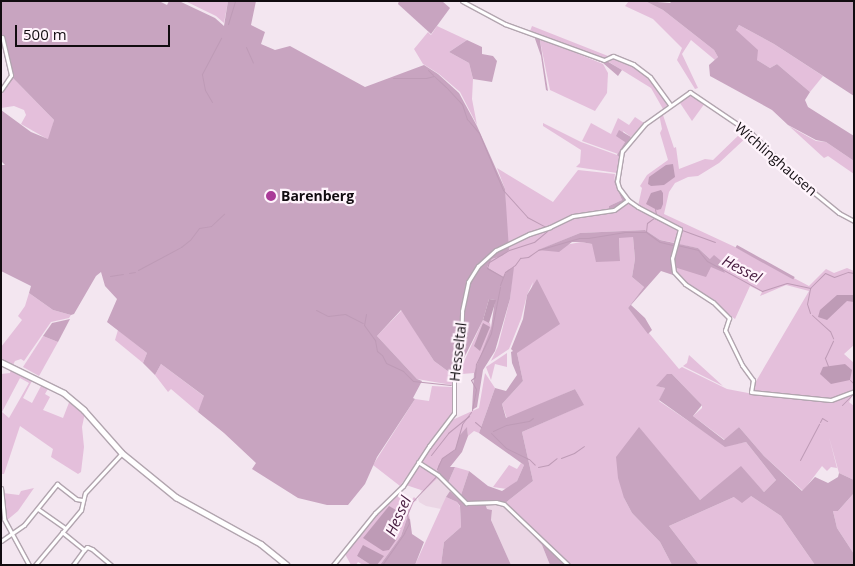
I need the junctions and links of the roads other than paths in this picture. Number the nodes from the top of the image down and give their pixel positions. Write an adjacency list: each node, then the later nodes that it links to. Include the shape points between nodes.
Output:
1 (462, 1): 4 (street, via 505,24 604,60 613,56 633,64 650,77)
2 (2, 37): 3 (street, via 11,75)
3 (1, 90)
4 (670, 105): 5 (street, Wichlinghausen, via 645,124 622,151 617,184); 6 (street, Wichlinghausen, via 685,93 696,94 752,134 839,213)
5 (628, 200): 8 (street, via 680,229 672,265 676,277 713,302 729,318 725,330 742,365 754,380 751,392 832,400); 10 (street, Hesseltal, via 614,210 573,216 529,234 496,250 478,266 468,282 462,311 461,343 454,376 454,413)
6 (854, 220)
7 (1, 362): 9 (main road, via 58,389 75,401)
8 (854, 391)
9 (122, 453): 12 (street, via 84,493); 23 (main road, via 176,498 261,544)
10 (418, 462): 24 (street, Hesseltal, via 403,486 375,512); 25 (street, via 438,475 466,503 500,503)
11 (1, 489): 16 (street, via 3,516)
12 (82, 500): 13 (street, via 57,484); 14 (street, via 81,510)
13 (38, 509): 14 (street); 16 (street)
14 (65, 528): 15 (street)
15 (62, 532): 18 (street); 20 (street)
16 (12, 534): 17 (street); 19 (street)
17 (1, 541)
18 (84, 550): 21 (street); 22 (street, via 92,549)
19 (29, 565)
20 (35, 565)
21 (73, 565)
22 (111, 565)
23 (287, 565)
24 (332, 565)
25 (568, 565)

